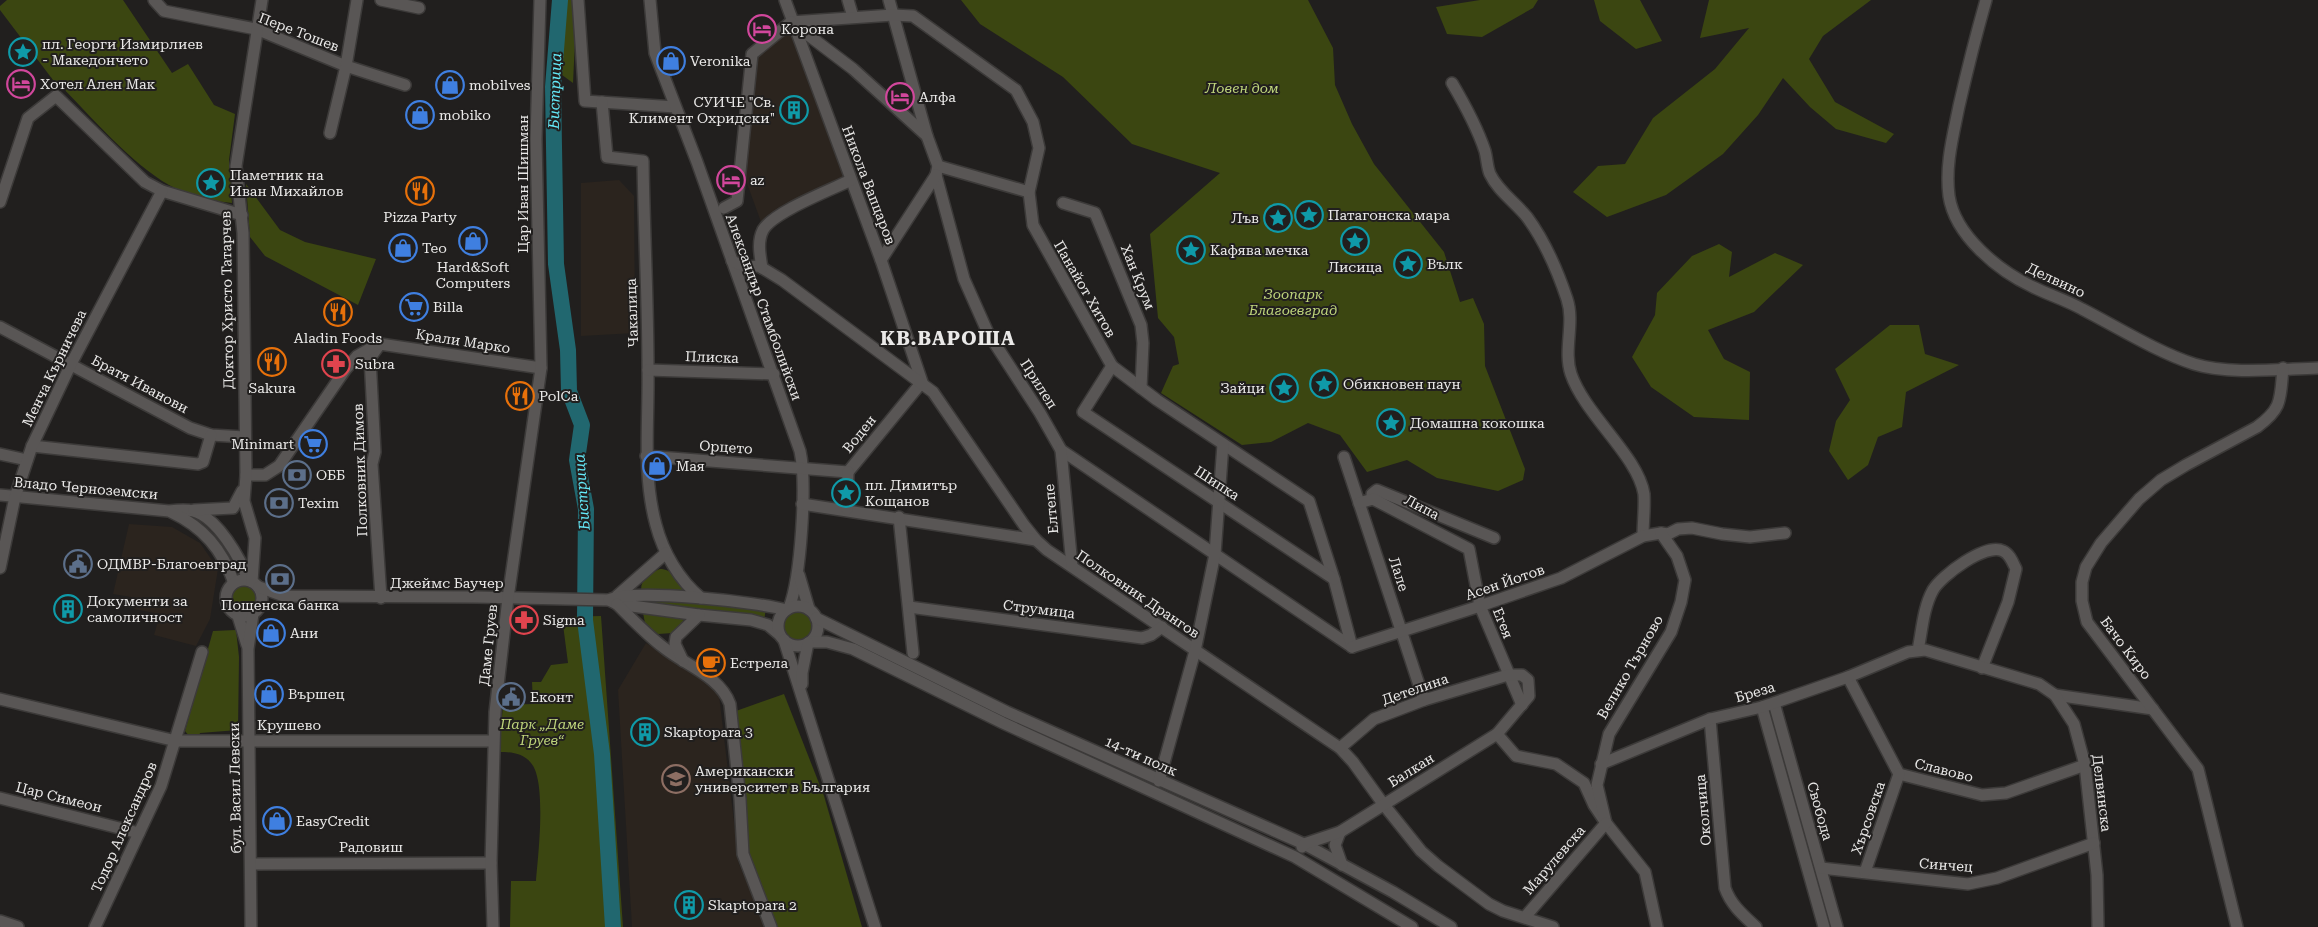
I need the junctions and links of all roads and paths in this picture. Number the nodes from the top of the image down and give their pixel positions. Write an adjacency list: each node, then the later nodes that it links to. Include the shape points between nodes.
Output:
1 (154, 0): 16 (street, Пере Тошев, via 164,11)
2 (262, 0): 16 (street, Доктор Христо Татарчев)
3 (357, 0): 17 (street)
4 (381, 0): 12 (street)
5 (540, 0): 39 (street, Цар Иван Шишман, via 536,149)
6 (578, 0): 20 (street, via 585,101)
7 (650, 0): 21 (street, Александър Стамболийски, via 655,53)
8 (785, 0): 15 (street, Никола Вапцаров)
9 (848, 0): 14 (street)
10 (890, 0): 13 (street, Прилеп)
11 (1986, 0): 40 (street, Делвино, via 1969,61 1947,165 1950,198 1958,221 1977,246 2010,275 2195,364 2245,369)
12 (419, 8)
13 (893, 15): 14 (street, Панайот Хитов); 23 (street, Прилеп); 27 (street, Панайот Хитов, via 913,16 1016,90 1033,122 1039,148)
14 (852, 17): 15 (street, Панайот Хитов)
15 (791, 22): 23 (street, via 853,69); 25 (street, Никола Вапцаров); 30 (street, via 752,54 737,201)
16 (256, 29): 17 (street, Пере Тошев); 31 (street, Доктор Христо Татарчев, via 238,151)
17 (346, 66): 19 (street, Пере Тошев); 22 (street)
18 (1452, 83): 70 (street, via 1485,151 1490,174 1507,198 1526,216 1555,270 1570,315 1571,374 1587,406 1633,468 1644,493)
19 (405, 85)
20 (602, 102): 21 (street); 42 (street, Чакалица, via 607,157 643,161)
21 (675, 108): 33 (street, Александър Стамболийски)
22 (330, 133)
23 (927, 136): 24 (street, Прилеп)
24 (937, 170): 27 (street); 32 (street); 50 (street, Прилеп, via 964,278 988,333)
25 (851, 180): 32 (street, Никола Вапцаров); 34 (street, via 777,216 764,230 759,248)
26 (162, 192): 28 (street, via 145,182 56,96 28,118); 31 (street); 37 (street, Менча Кърничева)
27 (1029, 192): 38 (street, Панайот Хитов, via 1033,225)
28 (0, 202)
29 (1063, 203): 45 (street, Хан Крум, via 1094,213 1118,267 1141,325)
30 (724, 208)
31 (242, 215): 47 (street, Доктор Христо Татарчев)
32 (881, 260): 44 (street, Никола Вапцаров)
33 (732, 261): 34 (street, Полковник Дрангов, via 746,267); 43 (street, Александър Стамболийски)
34 (762, 268): 44 (street, Полковник Дрангов)
35 (0, 327): 37 (street, Братя Иванови)
36 (380, 344): 39 (street, Крали Марко); 57 (street, via 356,356 279,466 265,475); 85 (street, Полковник Димов, via 370,361 375,452 372,464)
37 (72, 364): 46 (street, Братя Иванови, via 190,428); 49 (street, Менча Кърничева)
38 (1112, 366): 45 (street, Панайот Хитов); 61 (street, Шипка, via 1083,412)
39 (541, 368): 86 (street, Даме Груев)
40 (2283, 368): 41 (street, Делвино); 120 (street, Бачо Киро, via 2279,405 2269,418 2161,480 2139,498 2101,543 2086,567 2082,601 2088,622)
41 (2318, 368)
42 (648, 370): 43 (street, Плиска); 52 (street, Чакалица)
43 (774, 374): 55 (street, Александър Стамболийски)
44 (922, 382): 56 (street, Воден); 72 (street, Полковник Дрангов, via 944,406)
45 (1141, 388): 48 (street, Панайот Хитов)
46 (212, 435): 47 (street, Братя Иванови); 49 (street, via 203,462 198,464)
47 (244, 437): 57 (street, Доктор Христо Татарчев)
48 (1223, 444): 61 (street); 81 (street, Панайот Хитов, via 1309,501)
49 (32, 446): 54 (street, Менча Кърничева)
50 (1060, 450): 75 (street, Прилеп); 76 (street, Елтепе)
51 (0, 454): 54 (street)
52 (646, 456): 55 (street, Орцето); 74 (street, Чакалица, via 655,523)
53 (1344, 457): 62 (street, Лале)
54 (27, 460): 59 (street, Менча Кърничева)
55 (804, 468): 56 (street, Воден); 63 (street, Александър Стамболийски)
56 (848, 472): 64 (street)
57 (245, 479): 65 (street, Владо Черноземски, via 233,508); 83 (street, via 244,501 256,538)
58 (0, 495): 59 (street, Владо Черноземски)
59 (15, 497): 66 (street, Владо Черноземски); 77 (street, Менча Кърничева)
60 (1373, 499): 62 (street); 71 (street, via 1372,494 1377,490); 73 (street, Липа)
61 (1218, 502): 75 (street); 81 (street, Шипка)
62 (1359, 503): 98 (street, Лале)
63 (802, 504): 64 (street); 79 (street, Александър Стамболийски)
64 (847, 509): 67 (street)
65 (192, 510): 66 (street, Владо Черноземски); 83 (street, via 215,526)
66 (169, 511): 82 (street, via 197,526 207,536 228,567)
67 (899, 517): 72 (street); 91 (street)
68 (1661, 533): 69 (street, Асен Йотов, via 1692,528 1750,537); 70 (street, Асен Йотов); 127 (street, Велико Търново, via 1677,556 1685,580 1681,602 1671,632 1608,734)
69 (1786, 533)
70 (1643, 536): 90 (street, Асен Йотов, via 1561,578)
71 (1494, 538)
72 (1036, 540): 76 (street, Полковник Дрангов)
73 (1469, 549): 90 (street, Егея)
74 (666, 553): 78 (street); 80 (street, Чакалица)
75 (1215, 554): 103 (street, Прилеп); 105 (street)
76 (1072, 566): 97 (street, Полковник Дрангов)
77 (0, 568)
78 (646, 571): 80 (street, via 668,566); 88 (street); 89 (street)
79 (798, 571): 92 (street, Александър Стамболийски); 94 (street, Александър Стамболийски)
80 (682, 577): 87 (street, Чакалица)
81 (1334, 579): 103 (street, Панайот Хитов)
82 (234, 583): 83 (street); 96 (street, via 225,597 228,608)
83 (253, 583): 84 (street); 93 (street, via 262,597)
84 (284, 596): 85 (street, Джеймс Баучер); 93 (street)
85 (381, 598): 86 (street, Джеймс Баучер)
86 (508, 598): 88 (street, Джеймс Баучер); 124 (street, Даме Груев)
87 (701, 598): 89 (street, Джеймс Баучер); 92 (street, Джеймс Баучер)
88 (615, 600): 89 (street, Джеймс Баучер); 100 (street)
89 (638, 601): 95 (street, Джеймс Баучер); 100 (street)
90 (1480, 606): 98 (street, Асен Йотов); 111 (street, Егея)
91 (909, 608): 97 (street, Струмица, via 1142,638 1151,636); 108 (street)
92 (788, 609): 94 (street, via 800,606); 101 (street, via 778,622)
93 (256, 611): 96 (street); 104 (street, бул. Васил Левски)
94 (812, 613): 102 (street, via 817,632); 130 (street, 14-ти полк, via 1007,712)
95 (699, 615): 99 (street); 101 (street, Джеймс Баучер, via 760,622)
96 (238, 616): 104 (street, бул. Васил Левски)
97 (1162, 627): 105 (street, Полковник Дрангов)
98 (1402, 632): 103 (street, Асен Йотов); 115 (street, Лале)
99 (678, 634): 100 (street, via 668,638); 109 (street, via 675,644)
100 (649, 635): 109 (street)
101 (782, 638): 102 (street, via 795,646); 116 (street)
102 (809, 642): 116 (street, via 802,673); 138 (street, 14-ти полк, via 827,642 853,649 1003,723)
103 (1352, 647)
104 (248, 649): 123 (street, бул. Васил Левски)
105 (1195, 650): 126 (street, Полковник Дрангов); 130 (street)
106 (1918, 650): 110 (street, Делвинска); 110 (street, via 1932,591 1969,559 1995,548 2004,551 2016,569 2008,602); 112 (street, Бреза)
107 (202, 652): 125 (street, Тодор Александров)
108 (913, 653)
109 (684, 663): 150 (street, via 721,687 730,704 743,854)
110 (1982, 668): 113 (street, Делвинска, via 2039,684)
111 (1508, 675): 115 (street, Детелина); 118 (street, Егея); 118 (street, via 1522,675 1528,680 1529,696)
112 (1848, 677): 117 (street, Бреза); 129 (street, Славово)
113 (2055, 695): 120 (street); 128 (street, Делвинска, via 2074,724)
114 (0, 699): 125 (street, Крушево)
115 (1424, 700): 126 (street, Детелина, via 1374,719)
116 (802, 701): 151 (street)
117 (1774, 703): 119 (street, Бреза); 142 (street, Свобода)
118 (1522, 705): 122 (street, Балкан)
119 (1762, 707): 121 (street, Бреза); 157 (street, Свобода)
120 (2153, 709): 160 (street, Бачо Киро, via 2198,769)
121 (1710, 719): 127 (street, Бреза); 156 (street, Околчица, via 1725,888 1737,910)
122 (1496, 734): 132 (street, Балкан); 133 (street, via 1516,756 1556,764 1584,783)
123 (249, 740): 124 (street, Крушево); 125 (street, Крушево); 140 (street, бул. Васил Левски)
124 (493, 741): 139 (street, Даме Груев)
125 (176, 742): 135 (street, Тодор Александров, via 162,786)
126 (1340, 748): 132 (street, Полковник Дрангов)
127 (1601, 764): 133 (street, Велико Търново, via 1598,785)
128 (2086, 765): 129 (street, Славово, via 2006,793 1982,795); 136 (street, Делвинска)
129 (1899, 774): 143 (street, Хърсовска)
130 (1158, 781): 137 (street, 14-ти полк)
131 (0, 798): 135 (street, Цар Симеон)
132 (1384, 805): 134 (street, Балкан); 144 (street, Полковник Дрангов, via 1421,851 1438,866 1489,904)
133 (1606, 823): 144 (street, Марулевска); 155 (street, Велико Търново, via 1644,872)
134 (1340, 832): 137 (street, Балкан); 141 (street, via 1335,845)
135 (139, 833): 147 (street, Тодор Александров)
136 (2094, 843): 143 (street, Синчец, via 1997,878 1968,884); 159 (street, Делвинска)
137 (1304, 844): 138 (street); 141 (street, 14-ти полк)
138 (1295, 856): 152 (street, 14-ти полк)
139 (491, 863): 140 (street, Радовиш); 149 (street, Даме Груев)
140 (251, 864): 148 (street, бул. Васил Левски)
141 (1342, 865): 153 (street, 14-ти полк)
142 (1820, 868): 143 (street, Синчец); 158 (street, Свобода)
143 (1865, 872)
144 (1525, 917): 154 (street, Полковник Дрангов)
145 (0, 921): 146 (street)
146 (18, 927)
147 (95, 927)
148 (251, 927)
149 (492, 927)
150 (770, 927)
151 (875, 927)
152 (1412, 927)
153 (1451, 927)
154 (1552, 927)
155 (1657, 927)
156 (1756, 927)
157 (1824, 927)
158 (1837, 927)
159 (2098, 927)
160 (2237, 927)

